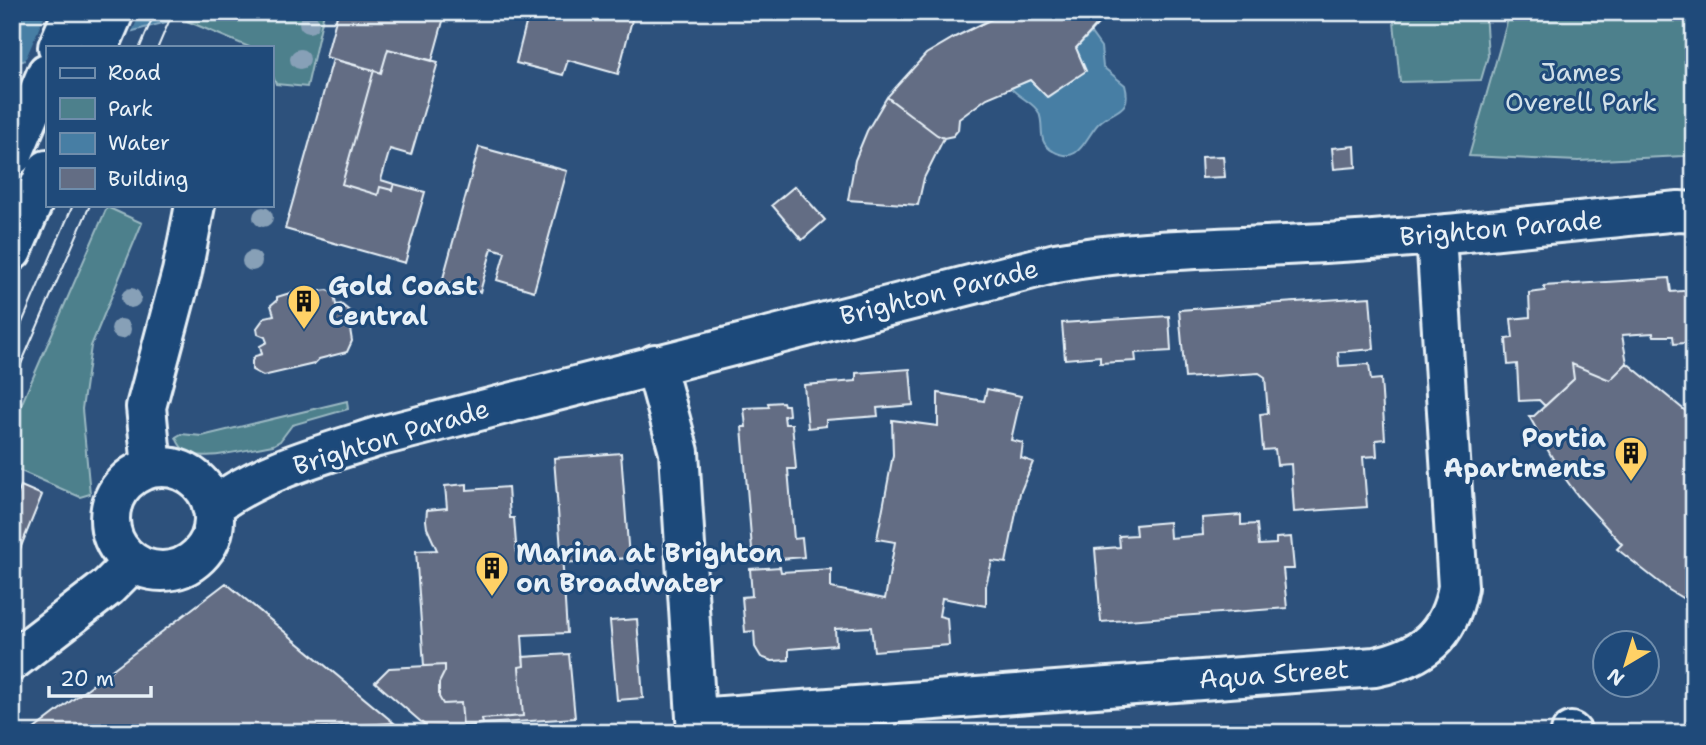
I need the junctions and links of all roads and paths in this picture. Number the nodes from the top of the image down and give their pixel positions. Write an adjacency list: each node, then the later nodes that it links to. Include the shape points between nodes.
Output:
1 (73, 12): 3 (main road)
2 (114, 12): 4 (main road)
3 (58, 46)
4 (99, 46)
5 (46, 75): 6 (main road)
6 (12, 156)
7 (46, 173): 11 (main road)
8 (195, 206): 13 (main road, via 146,407)
9 (1694, 212): 10 (main road, Brighton Parade)
10 (1436, 234): 12 (main road, Brighton Parade, via 1104,254); 17 (main road, Aqua Street, via 1458,587 1445,626 1414,654 1375,667)
11 (12, 251)
12 (655, 364): 14 (main road, Brighton Parade, via 295,463); 17 (main road, via 679,452)
13 (152, 467): 14 (main road, via 182,471 196,480); 15 (main road, via 125,482 110,509 114,539)
14 (212, 506): 15 (main road, via 214,520 206,546 186,565 159,570)
15 (133, 562): 16 (main road, via 108,587)
16 (12, 661)
17 (697, 725)

